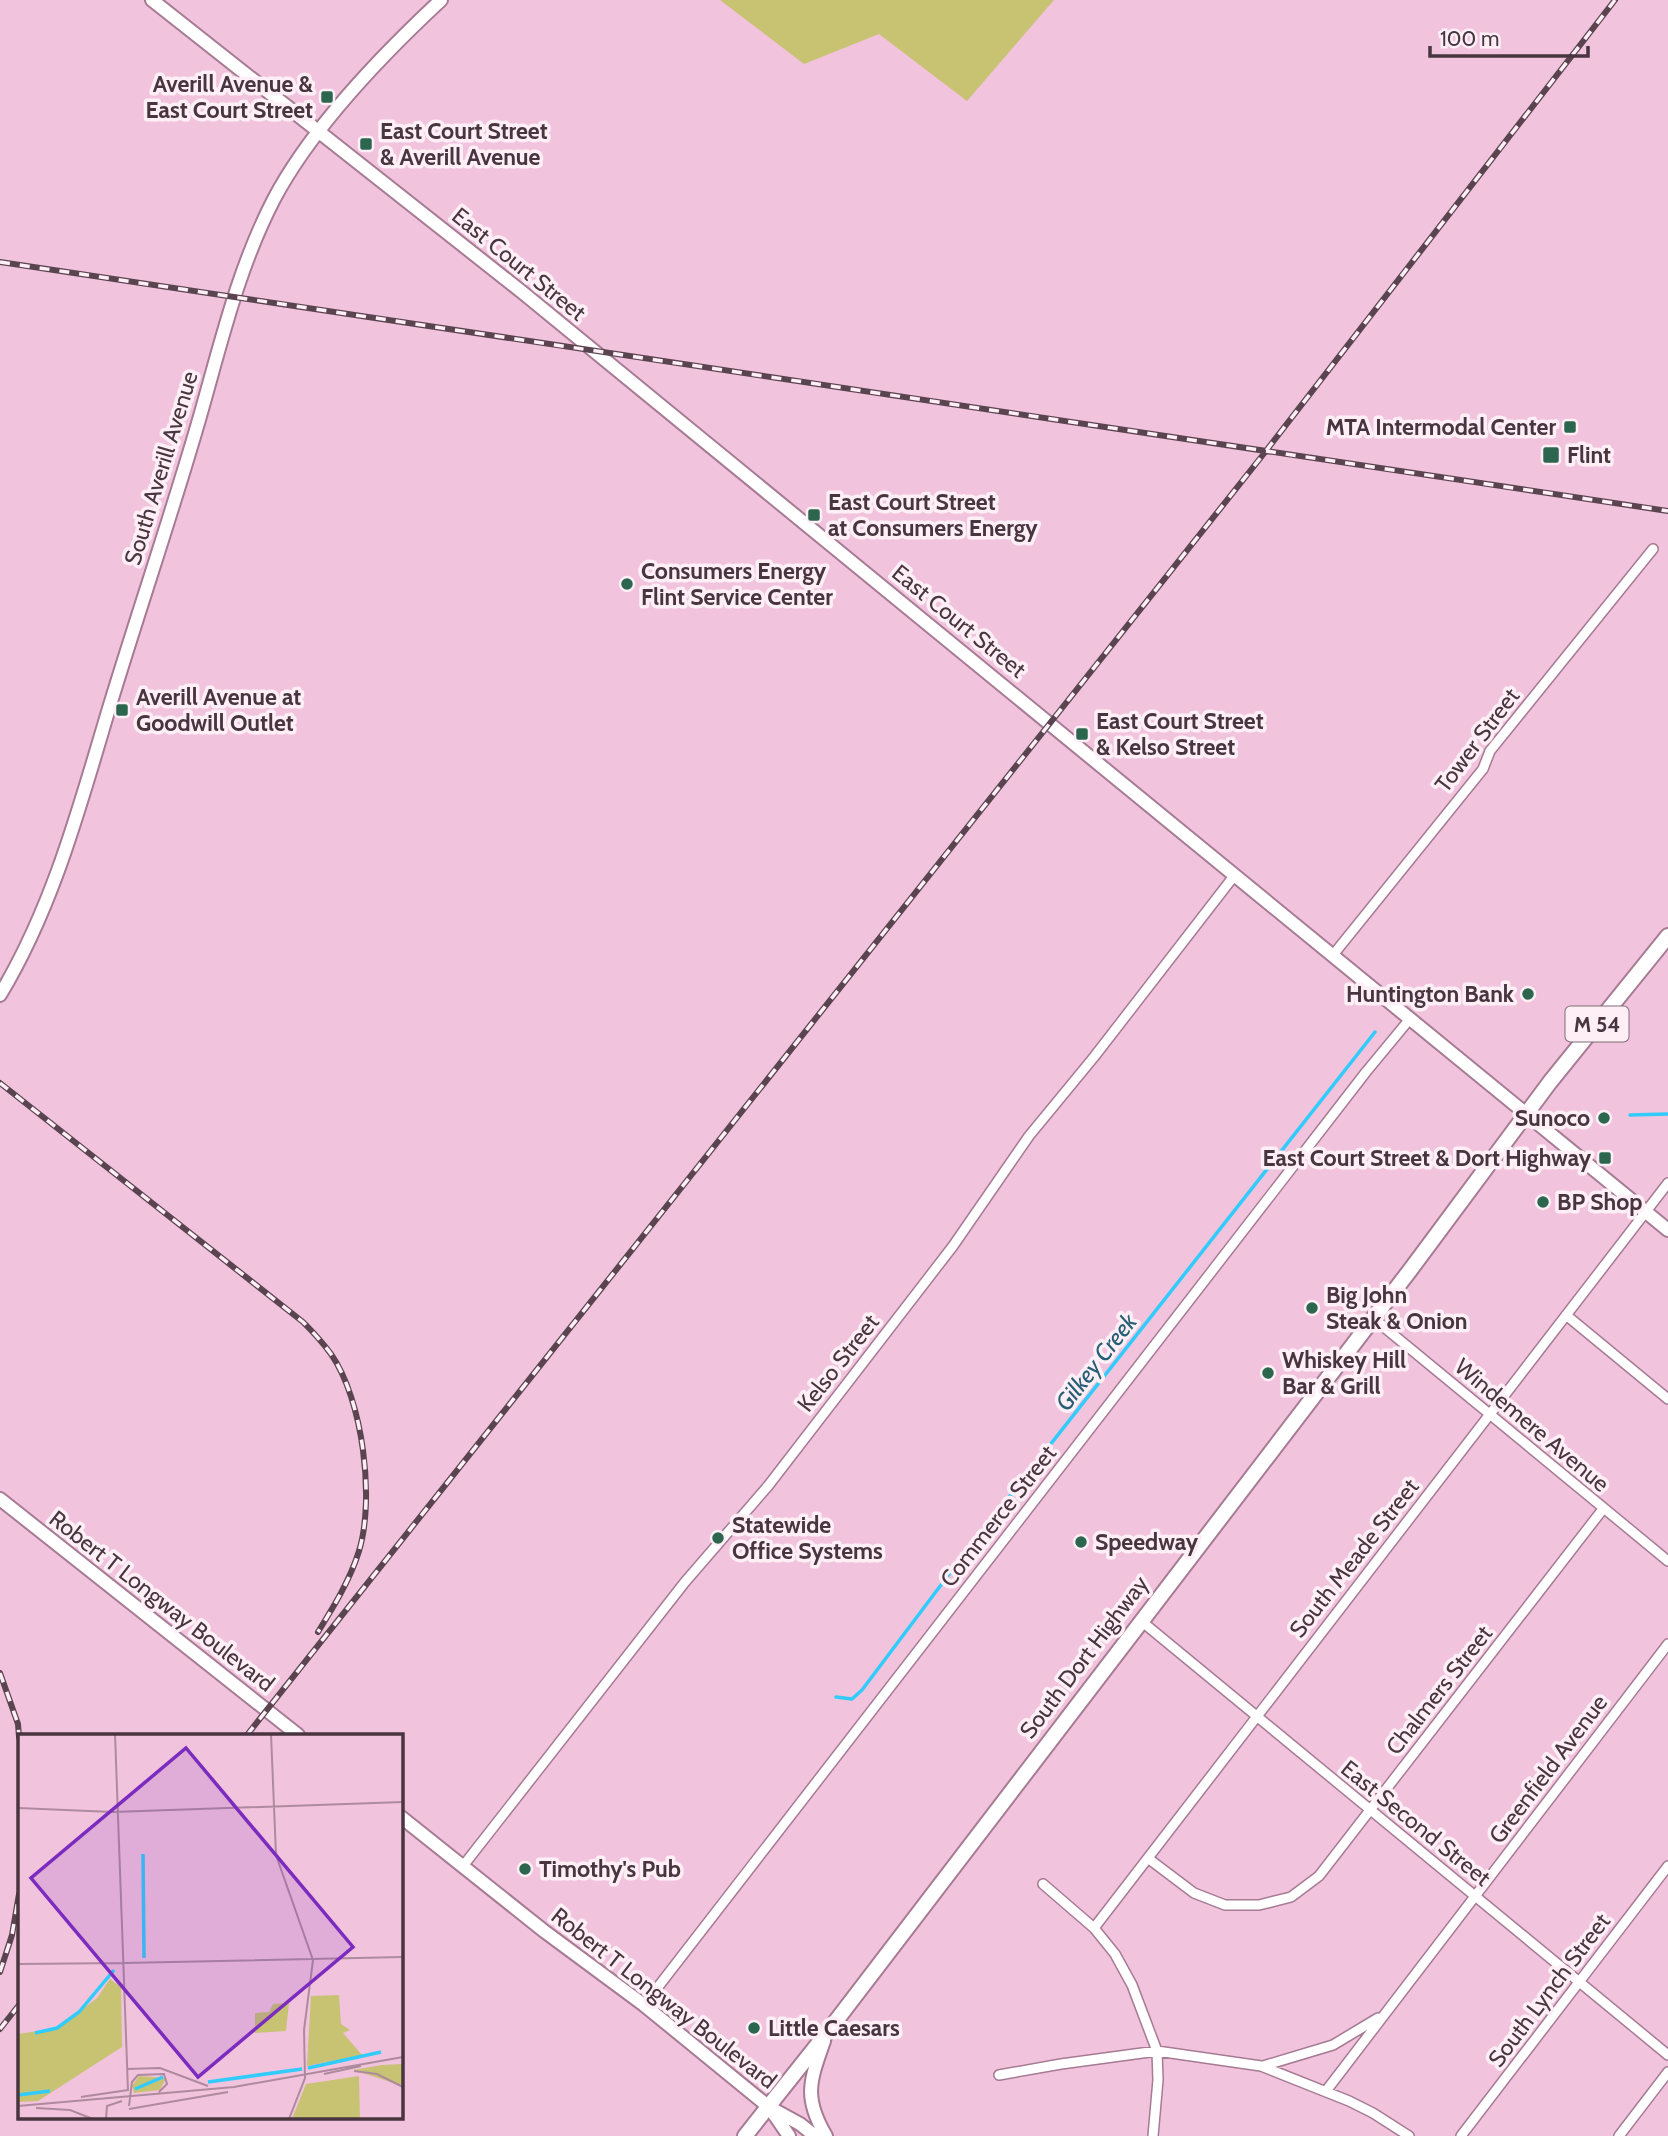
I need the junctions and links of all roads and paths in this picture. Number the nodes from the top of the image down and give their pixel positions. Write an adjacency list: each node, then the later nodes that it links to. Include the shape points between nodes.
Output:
1 (152, 0): 3 (street, East Court Street)
2 (441, 0): 3 (street, South Averill Avenue)
3 (319, 132): 5 (street, East Court Street, via 549,314); 8 (street, South Averill Avenue, via 273,201 234,294 71,837 39,920)
4 (1653, 549): 7 (street, Tower Street)
5 (1234, 876): 7 (street, East Court Street); 28 (street, Kelso Street, via 1029,1136 953,1246 768,1486 685,1582)
6 (1668, 936): 10 (main road, South Dort Highway / M 54)
7 (1333, 955): 9 (street, East Court Street)
8 (0, 995)
9 (1409, 1020): 10 (street, East Court Street); 34 (street, Commerce Street)
10 (1527, 1113): 12 (street, East Court Street); 15 (main road, South Dort Highway / M 54)
11 (1668, 1183): 12 (street, South Meade Street)
12 (1645, 1211): 13 (street, East Court Street); 14 (street, South Meade Street)
13 (1668, 1230)
14 (1566, 1315): 16 (street); 17 (street, South Meade Street)
15 (1373, 1318): 17 (street, Windemere Avenue); 21 (main road, South Dort Highway / M 54)
16 (1668, 1399)
17 (1489, 1414): 19 (street, Windemere Avenue); 23 (street, South Meade Street)
18 (0, 1499): 24 (street, Robert T Longway Boulevard)
19 (1603, 1509): 20 (street, Windemere Avenue); 25 (street, Chalmers Street)
20 (1668, 1561)
21 (1140, 1620): 23 (street, East Second Street); 36 (main road, South Dort Highway / M 54)
22 (1668, 1644): 31 (street, Greenfield Avenue)
23 (1257, 1717): 25 (street, East Second Street); 27 (street, South Meade Street)
24 (297, 1734)
25 (1371, 1811): 27 (street, Chalmers Street, via 1319,1876 1291,1897 1259,1905 1225,1905 1194,1893); 31 (street, East Second Street)
26 (402, 1818): 28 (street, Robert T Longway Boulevard)
27 (1149, 1859): 32 (street, South Meade Street)
28 (463, 1866): 34 (street, Robert T Longway Boulevard)
29 (1668, 1867): 33 (street, South Lynch Street)
30 (1043, 1884): 32 (street)
31 (1475, 1896): 33 (street, East Second Street); 35 (street, Greenfield Avenue)
32 (1094, 1928): 37 (street, via 1132,1985)
33 (1580, 1982): 38 (street, East Second Street); 50 (street, South Lynch Street)
34 (644, 2005): 43 (street, Robert T Longway Boulevard)
35 (1382, 2016): 39 (street, Greenfield Avenue, via 1333,2045); 42 (street, Greenfield Avenue)
36 (826, 2034): 43 (main road, South Dort Highway / M 54); 47 (street, via 810,2102)
37 (1157, 2051): 39 (street); 41 (street); 48 (street)
38 (1668, 2055)
39 (1261, 2066): 42 (street)
40 (1668, 2072): 51 (street)
41 (999, 2075)
42 (1326, 2091): 49 (street)
43 (769, 2107): 44 (main road, M 54); 45 (street, Robert T Longway Boulevard); 46 (street, Robert T Longway Boulevard)
44 (746, 2136)
45 (789, 2136)
46 (815, 2136)
47 (826, 2136)
48 (1153, 2136)
49 (1409, 2136)
50 (1461, 2136)
51 (1619, 2136)

